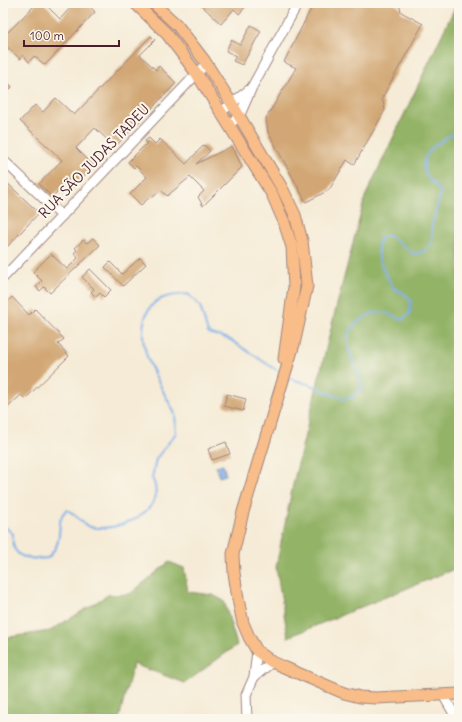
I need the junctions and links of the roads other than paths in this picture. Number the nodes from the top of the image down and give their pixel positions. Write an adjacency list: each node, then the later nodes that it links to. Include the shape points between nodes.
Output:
1 (135, 3): 5 (main road)
2 (153, 3): 4 (main road)
3 (298, 3): 8 (street)
4 (177, 25): 5 (main road); 6 (main road)
5 (168, 34): 7 (main road)
6 (206, 64): 7 (street, RUA SÃO JUDAS TADEU); 9 (main road)
7 (196, 74): 10 (main road); 14 (street, RUA SÃO JUDAS TADEU)
8 (252, 87): 9 (street); 11 (street)
9 (232, 104): 10 (street); 11 (main road)
10 (222, 112): 12 (main road)
11 (239, 117): 12 (street); 16 (main road, via 282,188 295,215 302,241)
12 (230, 124): 17 (main road, via 272,194 284,222 292,247)
13 (3, 160): 14 (street)
14 (62, 216): 15 (street, RUA SÃO JUDAS TADEU)
15 (3, 278)
16 (307, 286): 17 (main road); 18 (main road, via 294,344)
17 (294, 287): 18 (main road)
18 (282, 377): 19 (main road, via 233,554 243,623)
19 (257, 651): 20 (main road); 21 (street)
20 (272, 662): 21 (street); 23 (main road, via 324,686 360,697)
21 (254, 677): 24 (street, via 246,695)
22 (459, 694): 23 (main road)
23 (443, 695): 25 (street)
24 (247, 719)
25 (457, 719)

